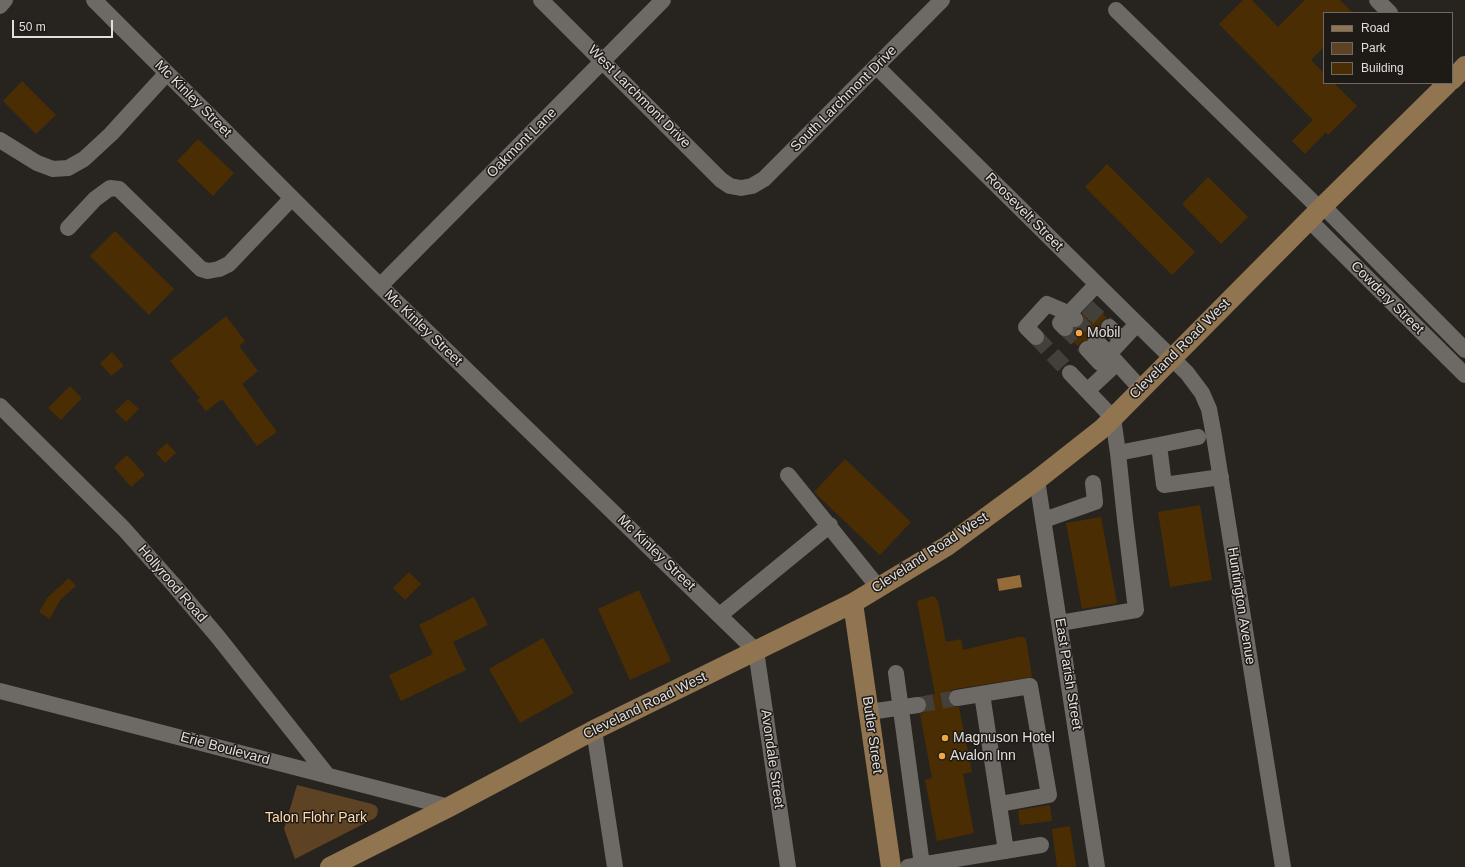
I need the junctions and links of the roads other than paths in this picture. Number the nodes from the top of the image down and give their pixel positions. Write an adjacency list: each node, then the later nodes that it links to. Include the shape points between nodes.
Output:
1 (6, 0): 7 (street)
2 (94, 0): 12 (street, Mc Kinley Street)
3 (540, 0): 10 (street, West Larchmont Drive)
4 (663, 0): 10 (street, Oakmont Lane)
5 (942, 0): 11 (street, South Larchmont Drive)
6 (1377, 0): 9 (street)
7 (0, 6)
8 (1116, 10): 17 (street)
9 (1389, 12)
10 (603, 61): 15 (street, West Larchmont Drive, via 721,180 730,186); 20 (street, Oakmont Lane)
11 (876, 66): 15 (street, South Larchmont Drive, via 764,179 752,186); 19 (street, Roosevelt Street)
12 (167, 73): 14 (street, via 111,134 84,159 68,168 53,169 37,163); 16 (street, Mc Kinley Street)
13 (1446, 84): 17 (main road, Cleveland Road West)
14 (0, 140)
15 (741, 188)
16 (292, 198): 18 (street, via 229,264 208,271 201,269 119,189 110,188 95,199); 20 (street, Mc Kinley Street)
17 (1317, 212): 26 (street, Cowdery Street); 27 (main road, Cleveland Road West); 30 (street, Cowdery Street)
18 (68, 228)
19 (1097, 284): 21 (street, Roosevelt Street); 23 (street, via 1084,304 1069,320 1047,304)
20 (380, 286): 46 (street, Mc Kinley Street)
21 (1137, 324): 24 (street); 27 (street, Roosevelt Street)
22 (1109, 327): 24 (street)
23 (1031, 332)
24 (1122, 340): 28 (street)
25 (1092, 345): 28 (street)
26 (1465, 350)
27 (1172, 358): 31 (main road, Cleveland Road West); 39 (street, Huntington Avenue, via 1192,380 1206,401)
28 (1113, 359): 31 (street); 32 (street)
29 (1070, 373): 32 (street)
30 (1465, 375)
31 (1141, 389): 34 (main road, Cleveland Road West)
32 (1087, 391): 34 (street)
33 (0, 406): 57 (street, Hollyrood Road, via 124,530 173,584)
34 (1113, 418): 37 (street); 40 (main road, Cleveland Road West)
35 (1198, 437): 36 (street)
36 (1159, 445): 37 (street); 39 (street, via 1164,485)
37 (1118, 453): 47 (street, via 1136,610)
38 (788, 475): 43 (street)
39 (1221, 477): 69 (street, Huntington Avenue)
40 (1037, 480): 42 (street, East Parish Street); 44 (main road, Cleveland Road West, via 947,546)
41 (1093, 483): 42 (street, via 1095,502)
42 (1044, 520): 47 (street, East Parish Street)
43 (830, 525): 44 (street); 46 (street)
44 (878, 587): 45 (main road, Cleveland Road West)
45 (853, 602): 48 (main road, Cleveland Road West); 55 (main road, Butler Street)
46 (720, 615): 48 (street, Mc Kinley Street)
47 (1060, 623): 68 (street, East Parish Street)
48 (756, 650): 56 (main road, Cleveland Road West); 66 (street, Avondale Street)
49 (896, 673): 54 (street)
50 (0, 691): 57 (street, Erie Boulevard)
51 (982, 694): 52 (street); 58 (street); 58 (street, via 1030,686 1049,795)
52 (957, 698)
53 (918, 705): 54 (street)
54 (902, 707): 55 (street); 63 (street)
55 (869, 712): 67 (main road, Butler Street)
56 (594, 730): 59 (main road, Cleveland Road West); 65 (street)
57 (328, 776): 59 (street, Erie Boulevard)
58 (1000, 804): 61 (street)
59 (449, 807): 64 (main road, Cleveland Road West)
60 (1041, 845): 61 (street)
61 (1006, 851): 62 (street)
62 (984, 861): 63 (street)
63 (926, 865)
64 (330, 867)
65 (615, 867)
66 (788, 867)
67 (891, 867)
68 (1097, 867)
69 (1283, 867)

